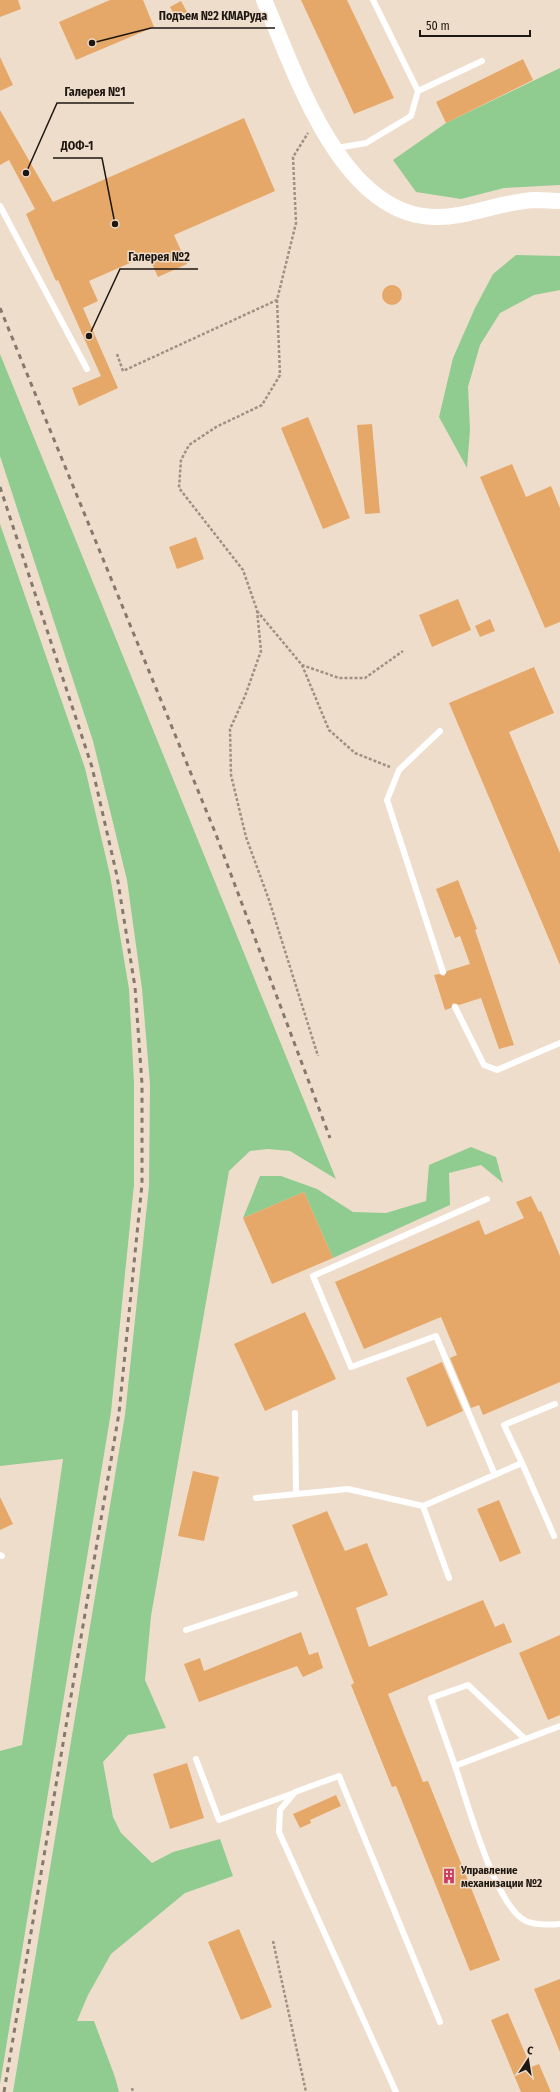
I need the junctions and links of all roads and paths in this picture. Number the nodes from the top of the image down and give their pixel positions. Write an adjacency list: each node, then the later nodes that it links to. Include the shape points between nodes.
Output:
1 (264, 0): 5 (street)
2 (373, 0): 4 (lane)
3 (482, 61): 4 (lane)
4 (418, 91): 6 (lane, via 411,116 366,143)
5 (316, 121): 6 (street); 9 (path, via 292,156 296,223)
6 (333, 149): 7 (street, via 357,177 380,197 407,213 434,217 473,214 535,200)
7 (560, 201)
8 (0, 206): 11 (lane)
9 (277, 300): 10 (path, via 123,371); 12 (path, via 280,375 262,405 216,427 189,445 181,460 179,488 243,570)
10 (117, 354)
11 (87, 369)
12 (257, 610): 14 (path); 20 (path, via 261,652 230,729 231,775 246,837 269,900)
13 (403, 650): 14 (path, via 365,678 340,678)
14 (302, 665): 16 (path, via 329,730 355,754)
15 (440, 731): 16 (lane)
16 (400, 770): 17 (lane, via 387,800)
17 (443, 972)
18 (456, 1006): 19 (lane, via 484,1065 491,1068 497,1070)
19 (560, 1043)
20 (318, 1056)
21 (487, 1199): 25 (lane, via 313,1276 351,1367 436,1336)
22 (555, 1404): 24 (lane, via 504,1426)
23 (295, 1413): 26 (lane)
24 (522, 1463): 25 (lane); 29 (lane)
25 (495, 1475): 28 (lane)
26 (296, 1494): 27 (lane); 28 (lane, via 348,1489)
27 (256, 1498)
28 (423, 1506): 30 (lane)
29 (554, 1536)
30 (449, 1578)
31 (295, 1594): 32 (lane)
32 (186, 1630)
33 (560, 1726): 34 (lane)
34 (525, 1739): 36 (lane); 36 (lane, via 468,1685 431,1698)
35 (196, 1759): 37 (lane, via 219,1820)
36 (456, 1766): 38 (lane, via 489,1865 512,1909 527,1921)
37 (295, 1792): 40 (lane, via 339,1776); 44 (lane, via 280,1810 279,1832)
38 (560, 1924)
39 (273, 1941): 43 (path)
40 (440, 2022)
41 (132, 2088): 42 (path)
42 (133, 2092)
43 (306, 2092)
44 (396, 2092)

